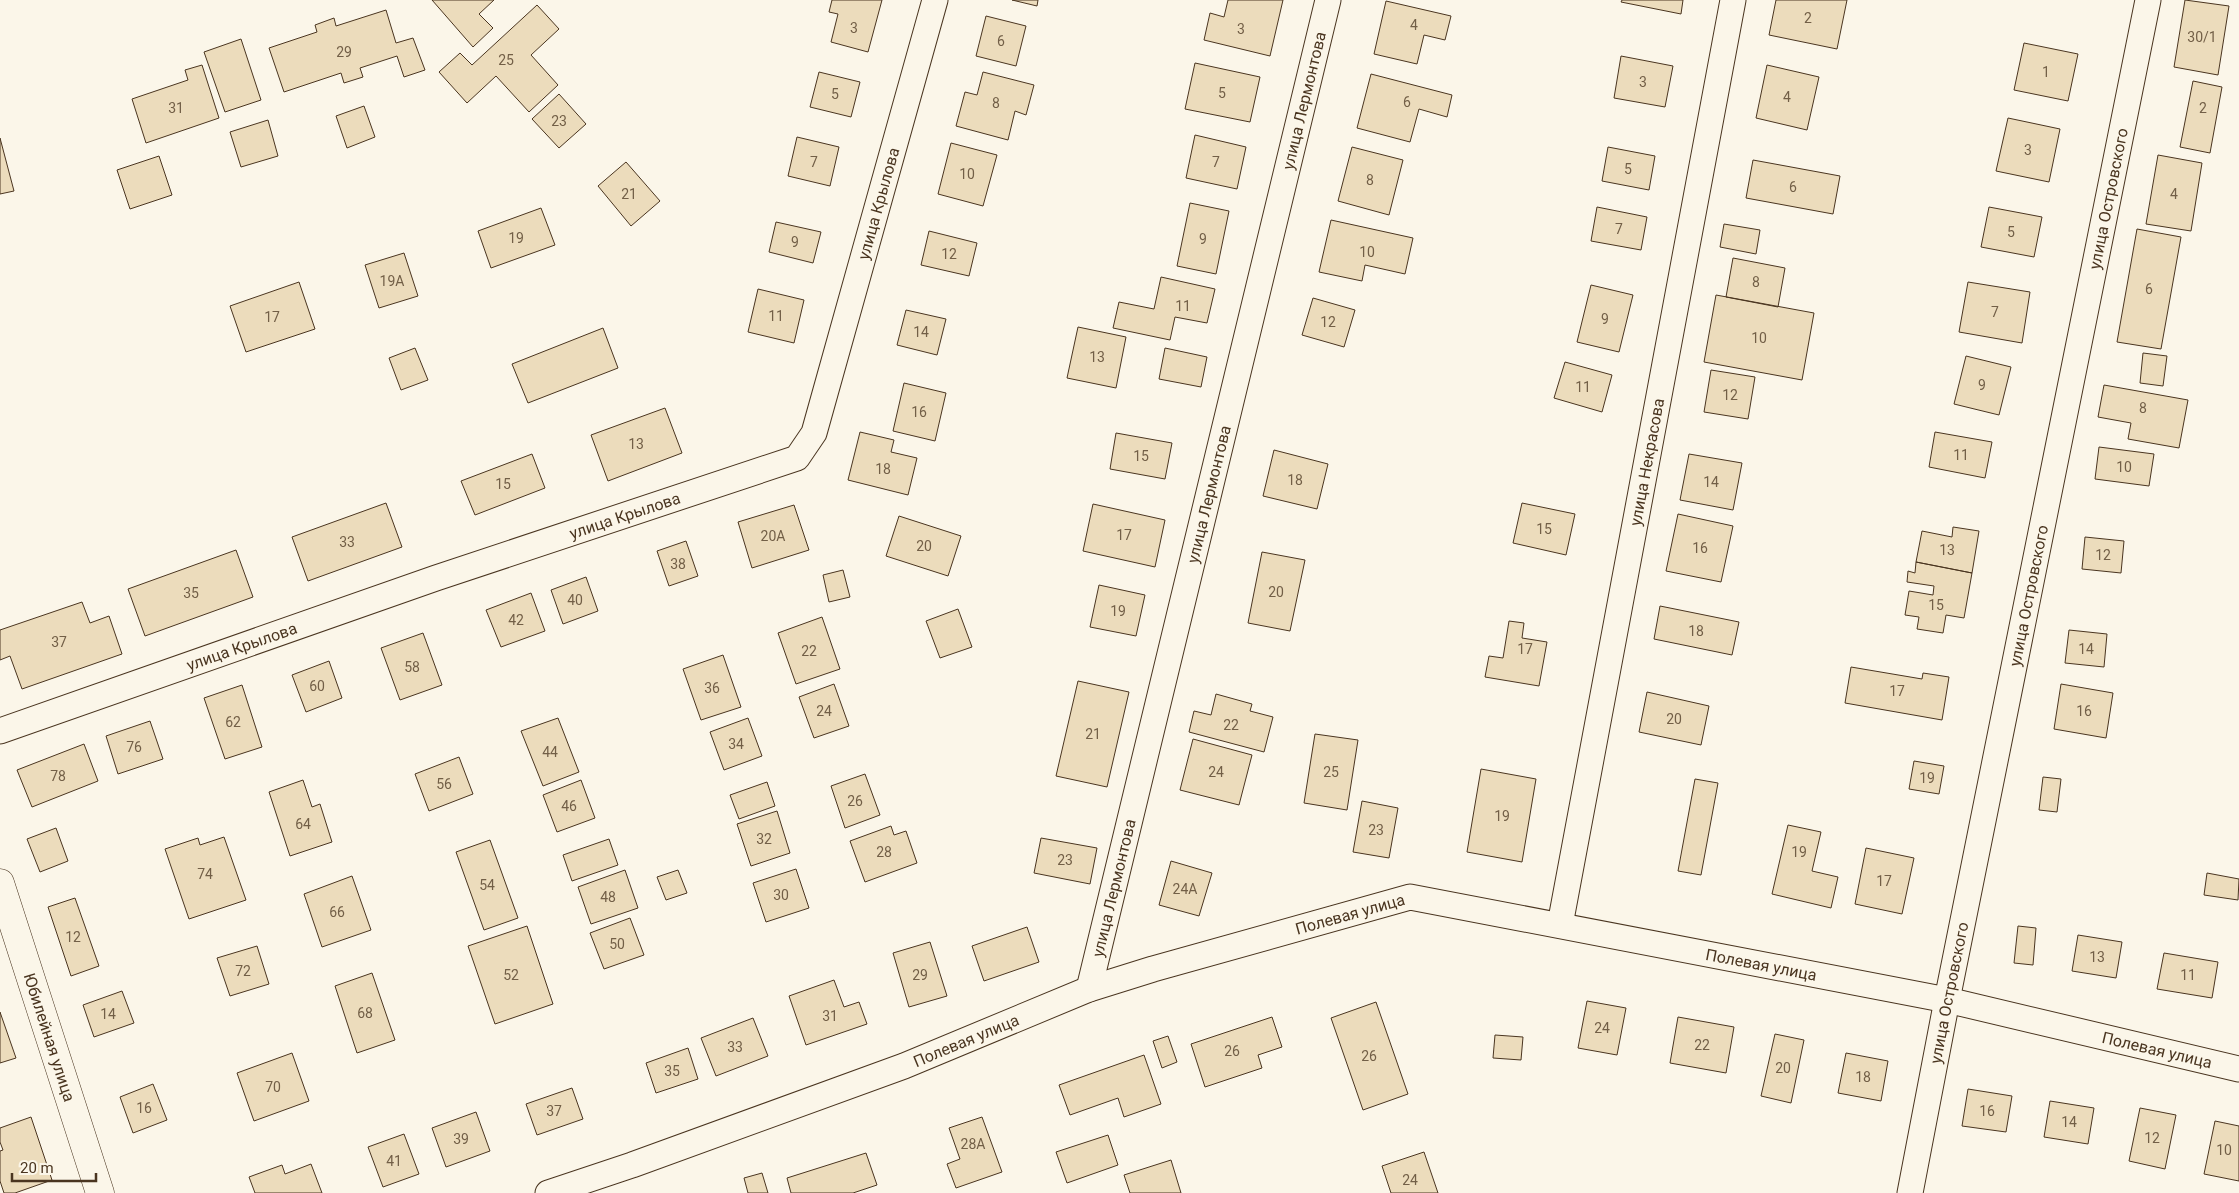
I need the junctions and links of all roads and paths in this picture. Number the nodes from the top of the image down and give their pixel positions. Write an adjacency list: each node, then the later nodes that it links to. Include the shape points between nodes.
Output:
1 (935, 0): 5 (street, улица Крылова, via 814,433 797,458 436,578)
2 (1328, 0): 8 (street, улица Лермонтова)
3 (1733, 0): 7 (street, улица Некрасова)
4 (2148, 0): 9 (street, улица Островского)
5 (0, 731)
6 (0, 883): 11 (main road, Юбилейная улица)
7 (1560, 925): 8 (street, Полевая улица, via 1410,897); 9 (street, Полевая улица)
8 (1090, 989): 12 (street, Полевая улица, via 904,1066)
9 (1947, 1000): 10 (street, Полевая улица); 13 (street, улица Островского)
10 (2239, 1069)
11 (100, 1193)
12 (548, 1193)
13 (1910, 1193)

